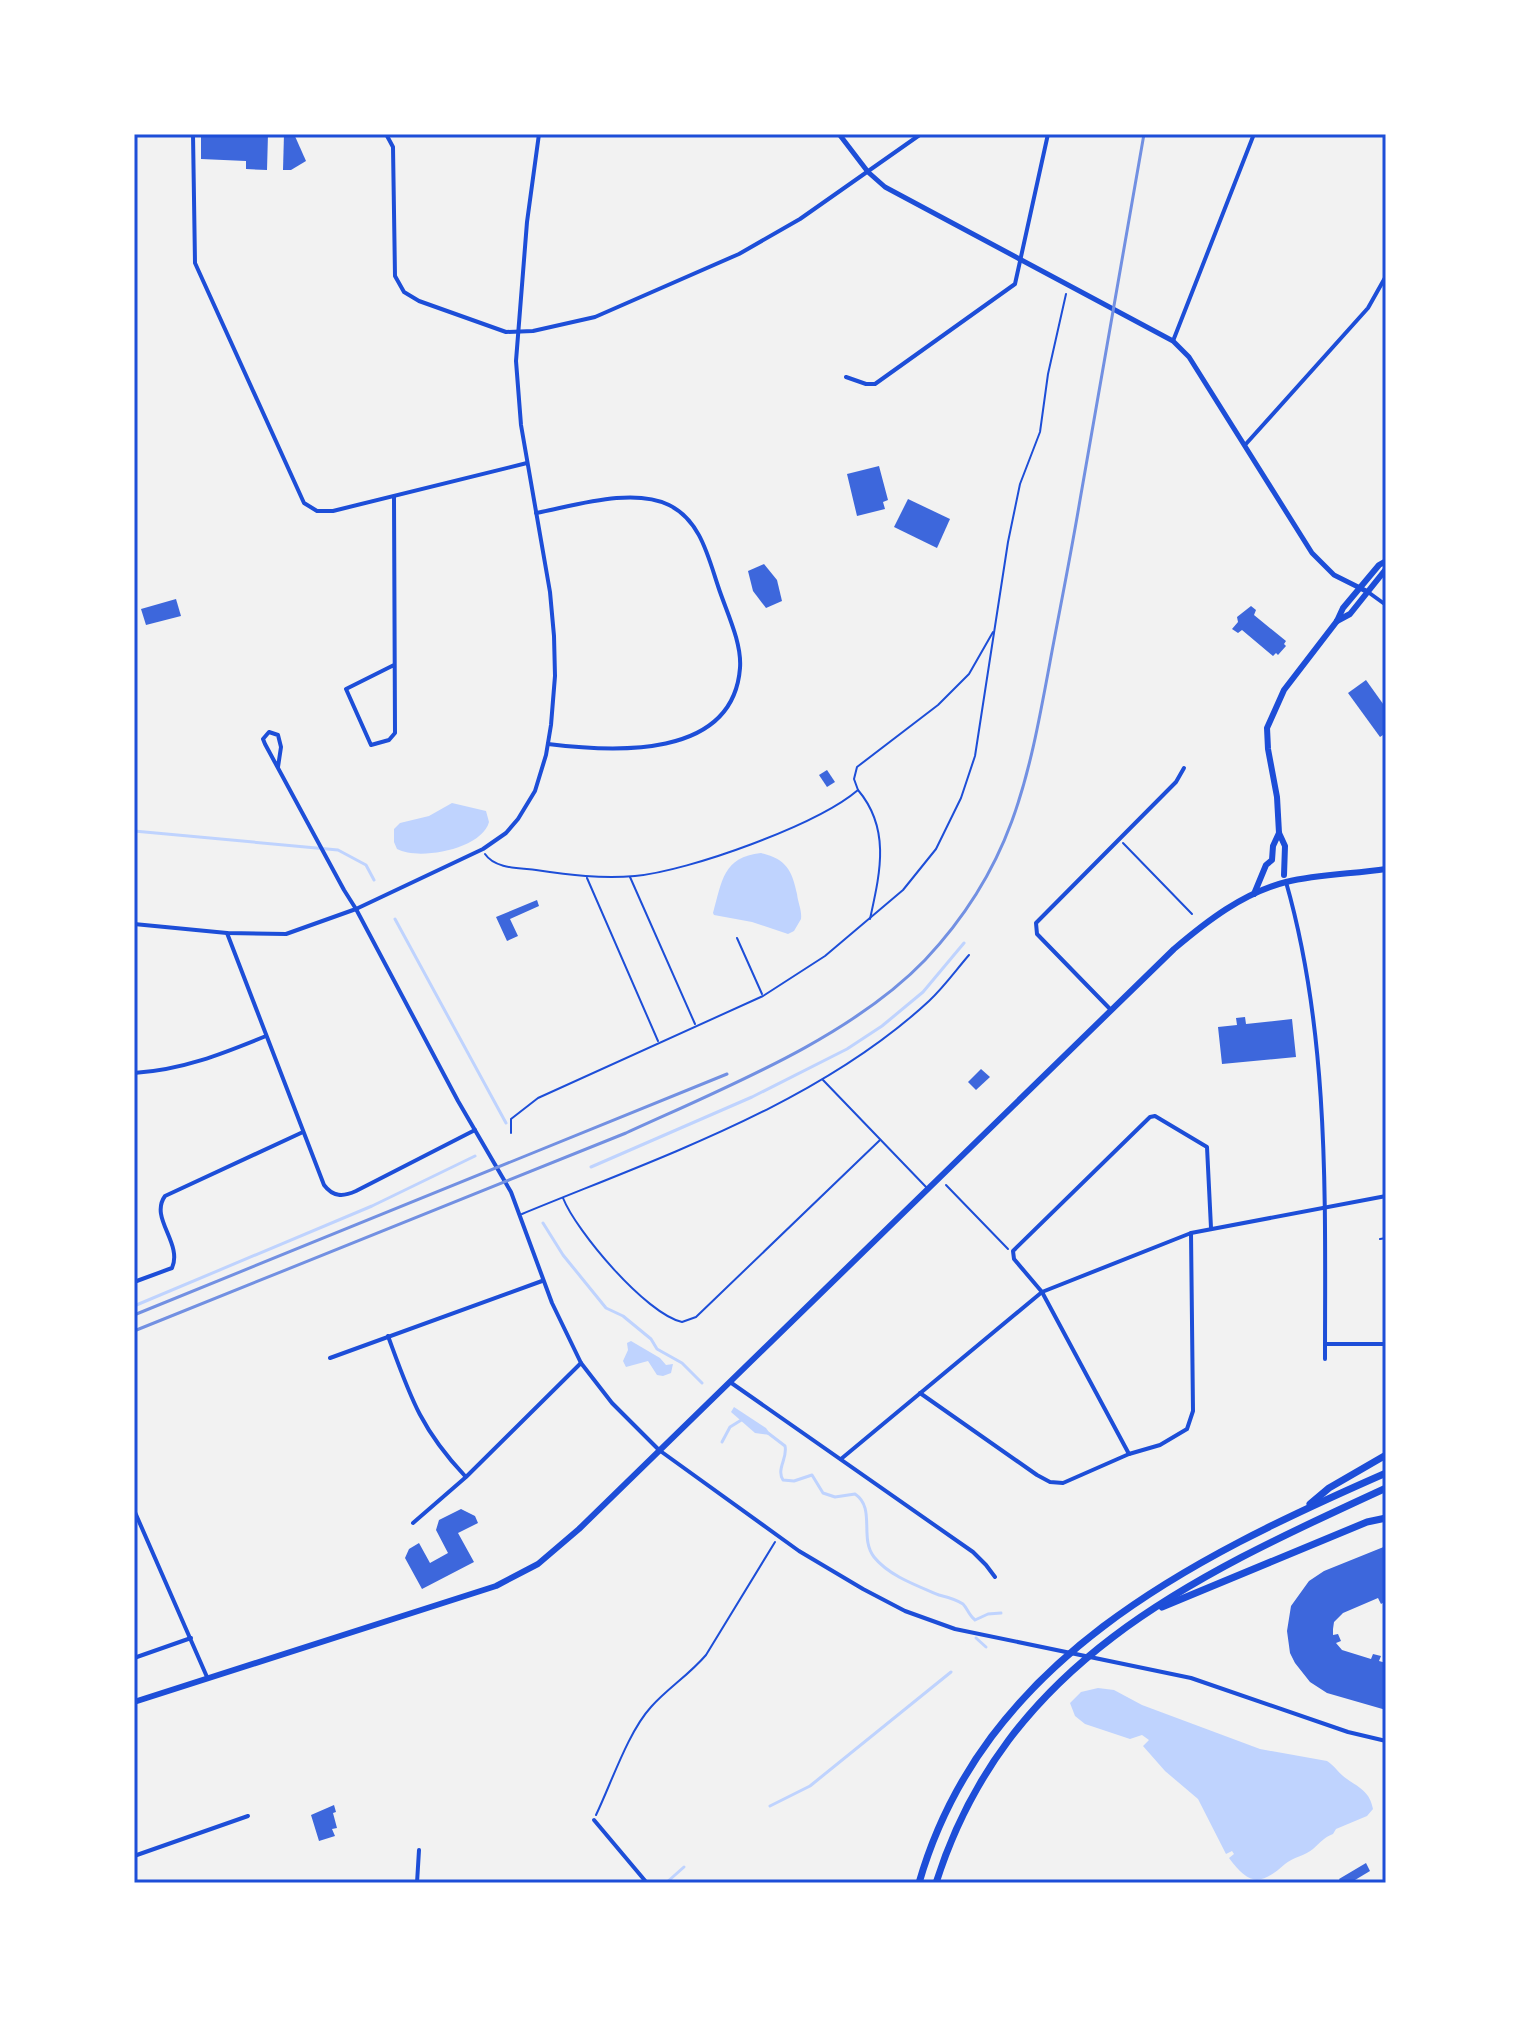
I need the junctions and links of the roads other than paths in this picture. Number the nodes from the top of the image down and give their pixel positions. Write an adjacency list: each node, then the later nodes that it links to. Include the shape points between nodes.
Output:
1 (193, 134): 16 (street, via 195,263 300,497 310,508 324,512)
2 (386, 134): 11 (street, via 393,147 395,276 404,292)
3 (539, 134): 11 (street)
4 (839, 134): 8 (street)
5 (921, 134): 8 (street)
6 (1048, 134): 9 (street)
7 (1254, 134): 12 (street)
8 (868, 172): 9 (street, via 885,187); 11 (street, via 800,219 679,282 595,317)
9 (1020, 259): 12 (street); 13 (street, via 1015,284 875,384)
10 (1386, 276): 14 (street, via 1368,308)
11 (519, 333): 15 (street, via 516,374)
12 (1173, 341): 14 (street, via 1189,357)
13 (846, 377)
14 (1245, 445): 20 (street, via 1316,559)
15 (527, 463): 16 (street); 17 (street)
16 (394, 497): 24 (street)
17 (536, 513): 25 (street, via 554,636); 25 (street, via 637,497 683,514 703,541 740,659 727,708 690,736 637,748)
18 (1386, 561): 20 (main road)
19 (1386, 569): 21 (main road)
20 (1358, 588): 21 (street); 23 (main road)
21 (1368, 592): 22 (street); 23 (main road)
22 (1386, 605)
23 (1337, 621): 28 (main road, via 1296,671 1269,718)
24 (394, 665): 24 (street, via 394,735 371,745 346,689)
25 (548, 744): 33 (street, via 528,804 506,833)
26 (278, 767): 26 (street, via 263,739 269,732 281,741); 33 (street)
27 (1184, 768): 37 (street, via 1036,923 1037,934)
28 (1279, 833): 29 (main road); 31 (main road, via 1285,846)
29 (1272, 860): 31 (main road); 32 (main road)
30 (1386, 869): 31 (main road)
31 (1285, 879): 32 (main road); 47 (street, via 1317,1058)
32 (1254, 894): 37 (main road, via 1198,929)
33 (356, 909): 35 (street, via 286,934); 41 (street)
34 (134, 924): 35 (street)
35 (227, 933): 38 (street)
36 (969, 955): 40 (lane, via 932,999 889,1036)
37 (1111, 1010): 44 (main road)
38 (266, 1036): 39 (street, via 205,1060); 42 (street)
39 (134, 1073)
40 (823, 1079): 43 (lane); 46 (lane, via 679,1150)
41 (475, 1130): 42 (street, via 341,1196 324,1185); 48 (street)
42 (303, 1132): 52 (street, via 165,1196 160,1211 175,1260 172,1268)
43 (880, 1140): 44 (lane); 46 (lane, via 688,1321 667,1317 610,1265)
44 (928, 1189): 60 (main road)
45 (1386, 1196): 47 (street)
46 (562, 1197): 48 (lane)
47 (1324, 1207): 49 (street); 55 (street)
48 (520, 1215): 51 (street)
49 (1211, 1228): 50 (street); 53 (street, via 1207,1147 1150,1117 1015,1247 1016,1262)
50 (1191, 1233): 53 (street); 63 (street, via 1192,1421 1182,1435)
51 (543, 1280): 54 (street); 59 (street)
52 (134, 1282)
53 (1042, 1292): 61 (street); 63 (street)
54 (388, 1336): 57 (street); 67 (street, via 422,1421)
55 (1325, 1344): 56 (street); 58 (street)
56 (1386, 1344)
57 (330, 1358)
58 (1325, 1359)
59 (581, 1363): 62 (street); 67 (street)
60 (730, 1382): 62 (main road); 65 (street)
61 (920, 1393): 63 (street, via 1050,1482 1070,1481); 65 (street)
62 (659, 1450): 77 (main road, via 563,1544 511,1579); 79 (street, via 778,1537 885,1601 955,1629 1191,1678)
63 (1129, 1454)
64 (1386, 1455): 70 (highway, via 1329,1488)
65 (841, 1459): 73 (street, via 973,1552)
66 (1386, 1473): 70 (highway)
67 (466, 1477): 72 (street)
68 (1386, 1488): 74 (highway, via 1250,1553)
69 (134, 1510): 75 (street)
70 (1302, 1511): 86 (highway, via 1145,1596 1036,1683 993,1732 961,1781)
71 (1386, 1518): 74 (highway)
72 (413, 1523)
73 (995, 1577)
74 (1138, 1618): 87 (highway, via 1060,1680 1012,1733 968,1804)
75 (191, 1638): 76 (street); 77 (street)
76 (134, 1658)
77 (207, 1677): 78 (main road)
78 (134, 1702)
79 (1386, 1741)
80 (248, 1816): 83 (street)
81 (594, 1820): 85 (street)
82 (419, 1850): 84 (street)
83 (134, 1856)
84 (417, 1883)
85 (647, 1883)
86 (919, 1883)
87 (936, 1883)

